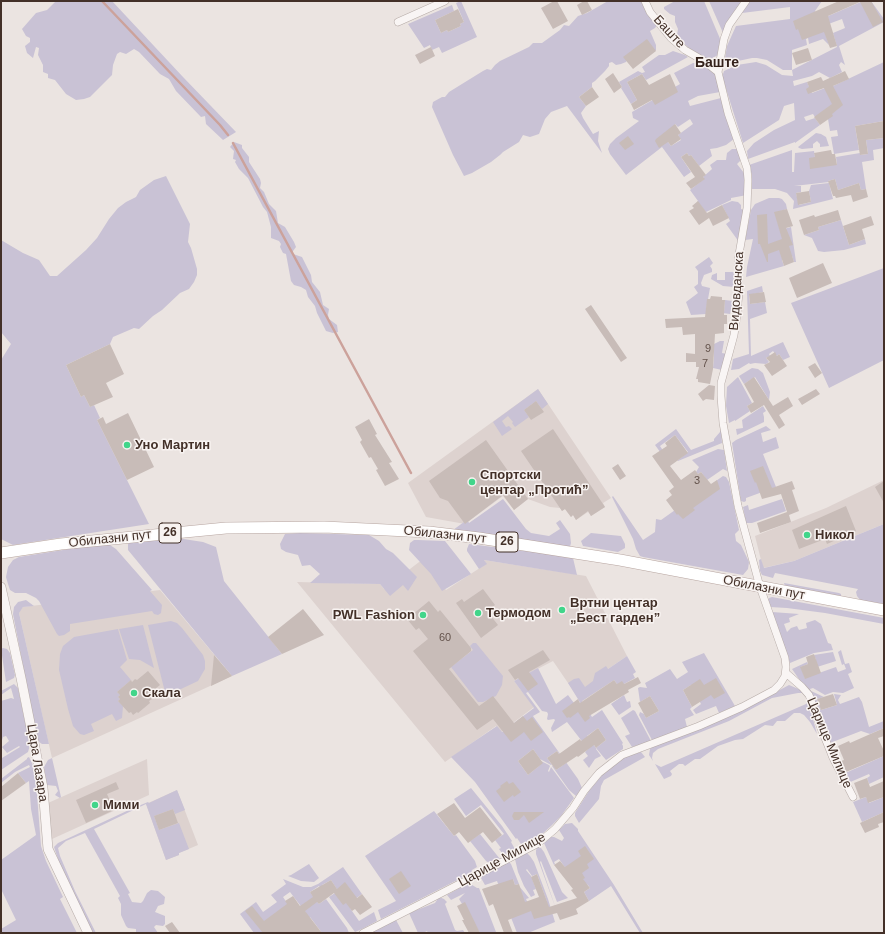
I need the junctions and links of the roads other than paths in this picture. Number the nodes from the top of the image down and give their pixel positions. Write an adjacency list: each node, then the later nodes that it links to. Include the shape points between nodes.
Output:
1 (445, 1): 4 (street)
2 (645, 1): 5 (street, Баште, via 650,12 671,38)
3 (746, 1): 5 (street, Видовданска, via 729,25)
4 (398, 22)
5 (718, 72): 9 (street, Видовданска, via 728,113 747,168 748,180 747,208 738,260 739,293 735,328 721,383 723,422 738,506)
6 (5, 552): 7 (main road); 9 (main road, Обилазни пут / 26, via 226,528 383,529 429,532 567,551)
7 (1, 564)
8 (1, 587): 13 (street, Цара Лазара, via 43,788 48,849)
9 (760, 587): 10 (main road, Обилазни пут / 26); 11 (street, via 785,658)
10 (884, 610)
11 (786, 673): 12 (street, Царице Милице, via 809,695 833,758); 14 (street, Царице Милице, via 774,690 755,700 699,726 622,755 599,773 573,808 537,844)
12 (853, 797)
13 (88, 933)
14 (363, 933)

